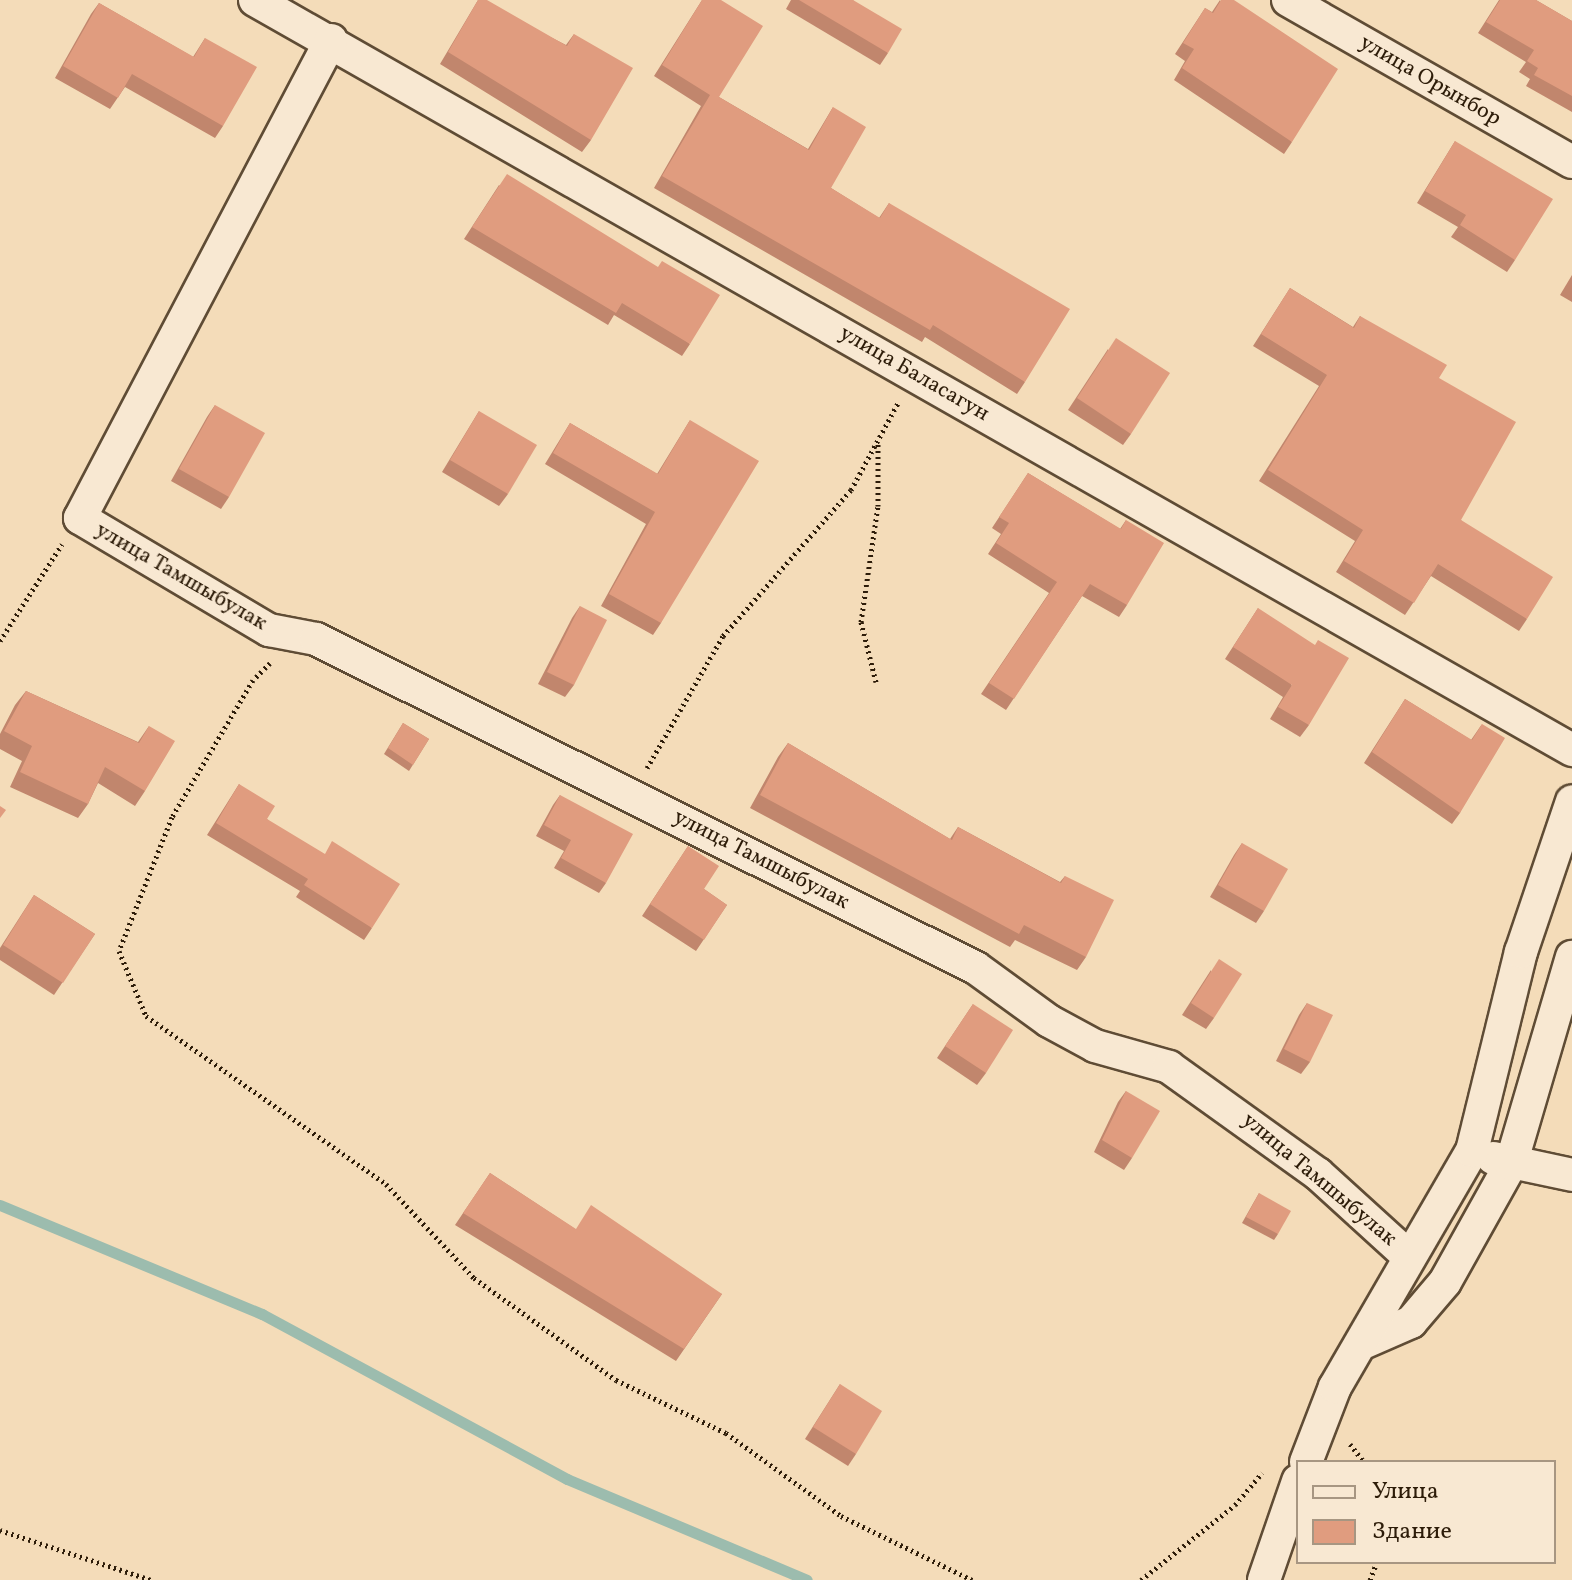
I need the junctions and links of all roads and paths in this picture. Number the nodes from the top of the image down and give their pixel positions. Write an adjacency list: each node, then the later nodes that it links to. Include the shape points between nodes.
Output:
1 (255, 0): 3 (street, улица Баласагун)
2 (1288, 0): 4 (street, улица Орынбор)
3 (331, 40): 5 (street, улица Баласагун); 7 (street)
4 (1572, 162)
5 (914, 373): 6 (path); 11 (street, улица Баласагун)
6 (878, 441): 10 (path, via 878,506 861,622); 12 (path, via 851,490 723,636)
7 (80, 518): 8 (street, улица Тамшыбулак, via 269,630); 9 (path)
8 (316, 639): 12 (street, улица Тамшыбулак); 25 (path, via 280,652 253,680 172,817 119,951 146,1016 386,1184 474,1278 616,1380 726,1433 841,1516)
9 (0, 641)
10 (876, 682)
11 (1572, 750)
12 (633, 794): 18 (street, улица Тамшыбулак, via 976,968 1049,1021 1095,1046 1169,1067 1318,1174)
13 (1572, 801): 15 (street, via 1521,952)
14 (1572, 957): 16 (street)
15 (1472, 1151): 16 (street); 18 (street)
16 (1511, 1164): 17 (street); 19 (street, via 1445,1282 1411,1322)
17 (1572, 1175)
18 (1408, 1256): 19 (street)
19 (1365, 1342): 20 (street, via 1335,1387)
20 (1307, 1460)
21 (1265, 1470): 26 (path, via 1235,1505)
22 (1296, 1487): 27 (street)
23 (0, 1530): 24 (path)
24 (151, 1580)
25 (972, 1580)
26 (1141, 1580)
27 (1264, 1580)

